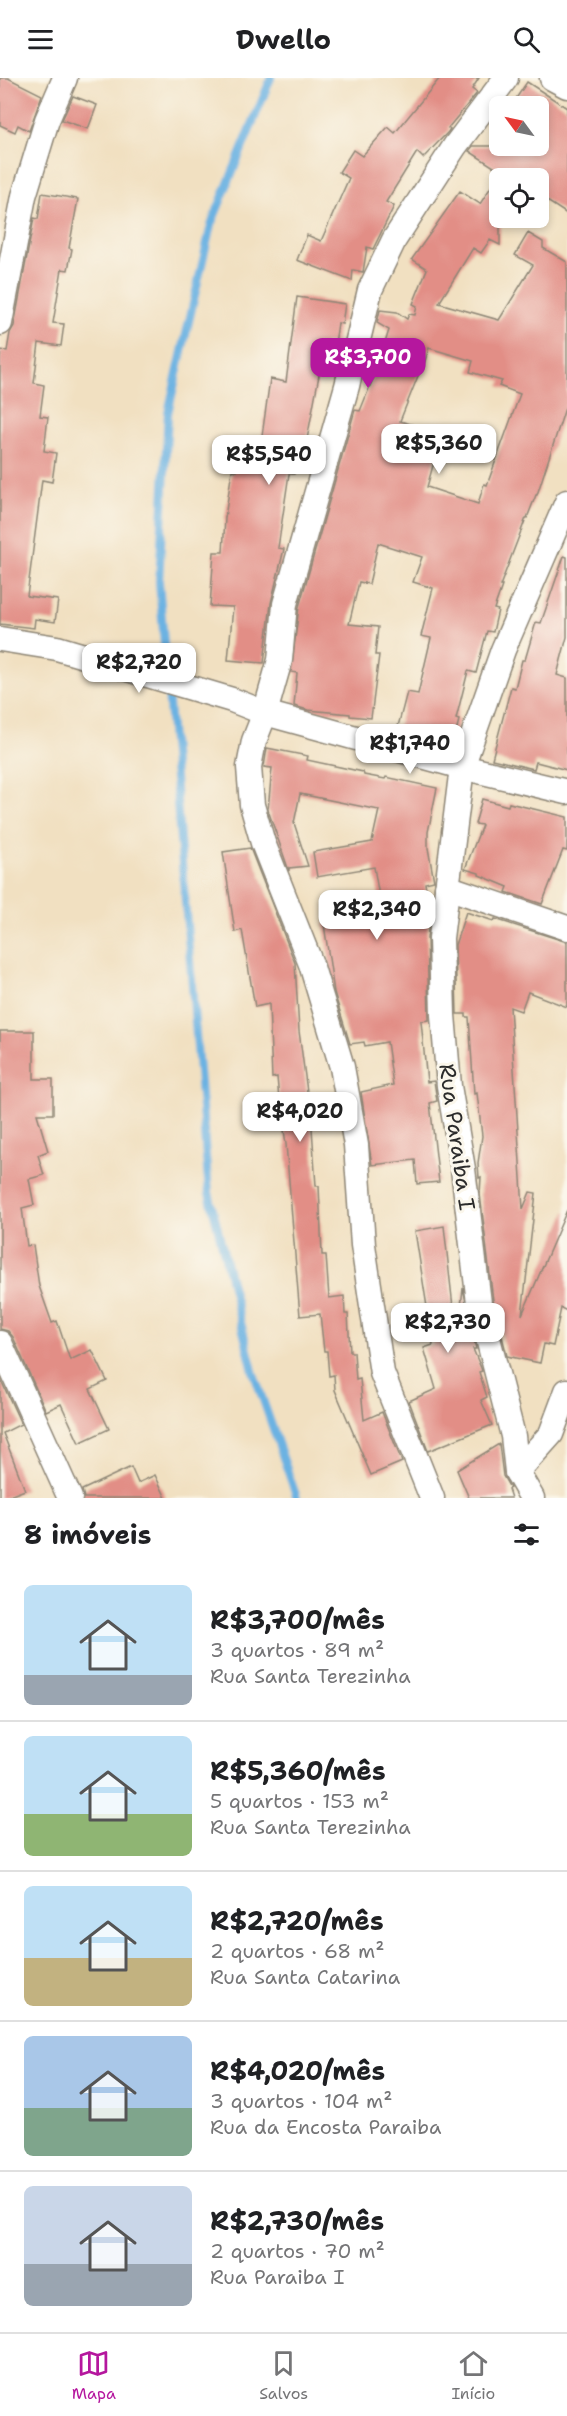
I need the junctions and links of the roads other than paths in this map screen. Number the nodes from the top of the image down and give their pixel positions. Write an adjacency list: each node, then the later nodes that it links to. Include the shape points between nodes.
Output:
1 (65, 78): 5 (street, via 47,120 24,196)
2 (506, 78): 8 (street, via 455,146 400,231 370,290 285,604 280,660)
3 (552, 78): 4 (street)
4 (567, 86)
5 (0, 322)
6 (567, 502): 9 (street, Rua Paraiba I, via 503,650)
7 (0, 639): 8 (street, via 57,648)
8 (265, 713): 9 (street); 18 (street, via 250,754 252,805 311,964 342,1067 356,1146 363,1245 382,1373)
9 (462, 767): 10 (street); 11 (street, Rua Paraiba I)
10 (567, 792)
11 (447, 887): 12 (street); 16 (street, Rua Paraiba I, via 441,938 449,1086 478,1303 513,1436)
12 (567, 928)
13 (0, 1344): 17 (street)
14 (567, 1391): 15 (street)
15 (559, 1438): 16 (street)
16 (517, 1472): 19 (street, Rua Paraiba I)
17 (70, 1498)
18 (432, 1498)
19 (532, 1498)

